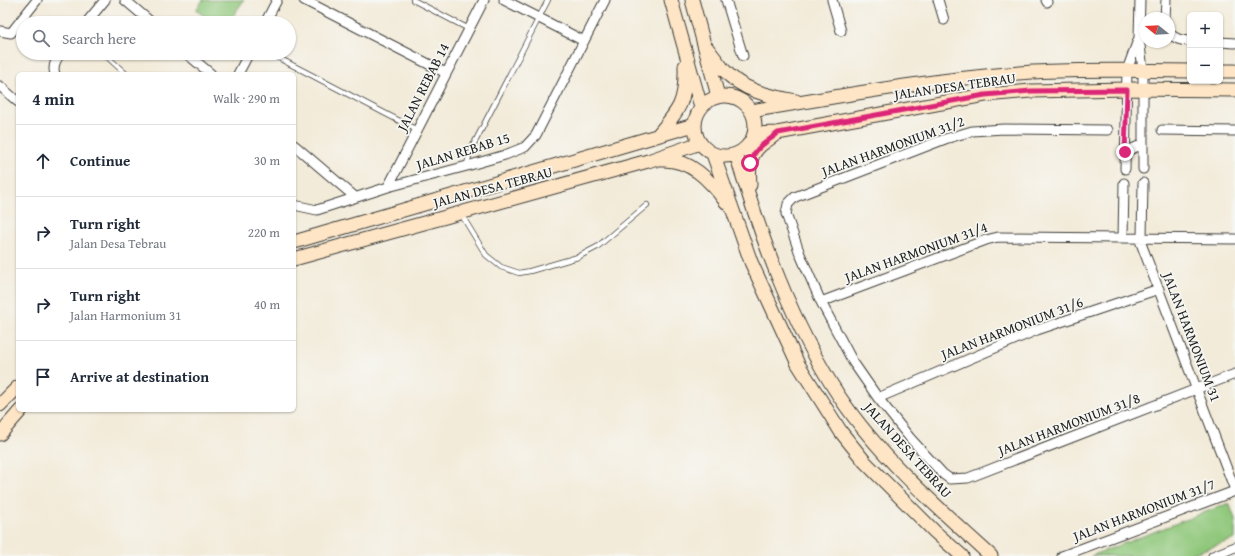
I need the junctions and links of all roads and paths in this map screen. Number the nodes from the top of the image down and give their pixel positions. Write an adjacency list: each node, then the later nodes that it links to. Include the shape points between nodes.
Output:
1 (37, 0): 20 (street)
2 (106, 0): 21 (street)
3 (125, 0): 22 (street)
4 (277, 0): 23 (street)
5 (304, 0): 54 (street)
6 (413, 0): 27 (lane)
7 (484, 0): 27 (street, JALAN REBAB 14)
8 (504, 0): 24 (street)
9 (548, 0): 24 (lane)
10 (605, 0): 32 (street, JALAN REBAB 15)
11 (671, 0): 37 (street)
12 (692, 0): 36 (street)
13 (726, 0): 39 (street)
14 (832, 0): 29 (street)
15 (938, 0): 25 (street)
16 (1140, 0): 18 (street)
17 (1166, 0): 19 (street)
18 (1140, 12)
19 (1165, 12)
20 (24, 16)
21 (92, 16)
22 (144, 16)
23 (269, 16)
24 (538, 17): 32 (street); 79 (lane, via 470,151)
25 (944, 20)
26 (16, 26): 28 (street, via 10,33)
27 (469, 29): 54 (street, JALAN REBAB 14)
28 (0, 31)
29 (841, 31)
30 (1139, 37): 45 (street)
31 (1175, 37): 33 (street)
32 (584, 41): 79 (street, JALAN REBAB 15, via 536,136 525,147)
33 (1187, 41)
34 (1223, 42): 35 (street)
35 (1235, 43)
36 (704, 44): 59 (street); 61 (street, via 723,69 740,84 760,94)
37 (685, 47): 62 (street); 71 (street, via 686,82 682,101)
38 (1140, 48): 46 (street)
39 (743, 56)
40 (56, 60): 50 (street)
41 (111, 60): 51 (lane)
42 (194, 60): 52 (street)
43 (245, 60): 53 (street)
44 (282, 60): 65 (lane)
45 (1127, 70): 46 (street, JALAN DESA TEBRAU); 56 (street); 61 (street, JALAN DESA TEBRAU, via 1033,72 978,77)
46 (1143, 70): 47 (street, JALAN DESA TEBRAU); 57 (street)
47 (1187, 70)
48 (1223, 71): 49 (street)
49 (1235, 71)
50 (54, 72)
51 (124, 72)
52 (209, 72)
53 (239, 72)
54 (446, 73): 65 (street, JALAN REBAB 14)
55 (0, 86): 60 (street)
56 (1127, 90): 57 (street, JALAN DESA TEBRAU); 69 (street, JALAN DESA TEBRAU, via 1031,91 985,95); 75 (street)
57 (1143, 90): 58 (street, JALAN DESA TEBRAU); 73 (street)
58 (1235, 90)
59 (718, 96): 62 (street); 63 (street, via 737,98)
60 (16, 100)
61 (803, 102): 63 (street, JALAN DESA TEBRAU)
62 (701, 107): 64 (street)
63 (751, 111): 70 (street, via 755,126)
64 (694, 125): 71 (street, JALAN DESA TEBRAU); 72 (street)
65 (417, 130): 84 (street, JALAN REBAB 14)
66 (1108, 130): 97 (street, JALAN HARMONIUM 31/2, via 972,131 795,197 788,204 786,214)
67 (1162, 130): 68 (street)
68 (1235, 131)
69 (778, 133): 70 (street, JALAN DESA TEBRAU); 90 (street, via 760,146 750,163)
70 (754, 134): 77 (street, via 747,146)
71 (657, 136): 94 (street, JALAN DESA TEBRAU)
72 (700, 143): 76 (street); 78 (street, JALAN DESA TEBRAU)
73 (1143, 144): 75 (street); 81 (street)
74 (296, 147): 85 (street)
75 (1125, 152): 80 (street)
76 (713, 154): 77 (street); 89 (street)
77 (736, 154): 90 (street, JALAN DESA TEBRAU)
78 (648, 161): 88 (street, JALAN DESA TEBRAU); 89 (street, via 672,160 688,165 715,188)
79 (467, 166): 84 (street, JALAN REBAB 15)
80 (1125, 169)
81 (1143, 169)
82 (1124, 183): 91 (street)
83 (1143, 183): 92 (street, JALAN HARMONIUM 31)
84 (388, 187): 85 (street, JALAN REBAB 15)
85 (355, 197): 87 (street, JALAN REBAB 15, via 317,210)
86 (647, 205): 88 (lane, via 598,247 578,257 519,273 501,267 486,255)
87 (296, 206)
88 (460, 213): 95 (street, JALAN DESA TEBRAU)
89 (734, 213): 107 (street, via 751,262 798,364 841,432 866,462)
90 (754, 215): 108 (street, JALAN DESA TEBRAU, via 788,301 814,354 839,396 868,434 910,480)
91 (1123, 238): 92 (street, JALAN HARMONIUM 31/4); 97 (street, JALAN HARMONIUM 31/4, via 998,237)
92 (1141, 238): 93 (street, JALAN HARMONIUM 31/4); 96 (street, JALAN HARMONIUM 31)
93 (1235, 239)
94 (296, 241)
95 (296, 258)
96 (1159, 289): 100 (street, JALAN HARMONIUM 31); 101 (street, JALAN HARMONIUM 31/6, via 1037,330)
97 (821, 302): 101 (street, via 853,362)
98 (1235, 374): 100 (street, JALAN HARMONIUM 31/8)
99 (16, 389): 102 (street)
100 (1196, 389): 101 (street, JALAN HARMONIUM 31/8, via 968,478 950,479 910,438); 105 (street, JALAN HARMONIUM 31)
101 (878, 398)
102 (0, 406)
103 (19, 412): 104 (street)
104 (0, 434)
105 (1235, 490): 109 (street, JALAN HARMONIUM 31/7)
106 (1235, 547): 110 (street)
107 (962, 556)
108 (991, 556)
109 (1062, 556)
110 (1212, 556)

